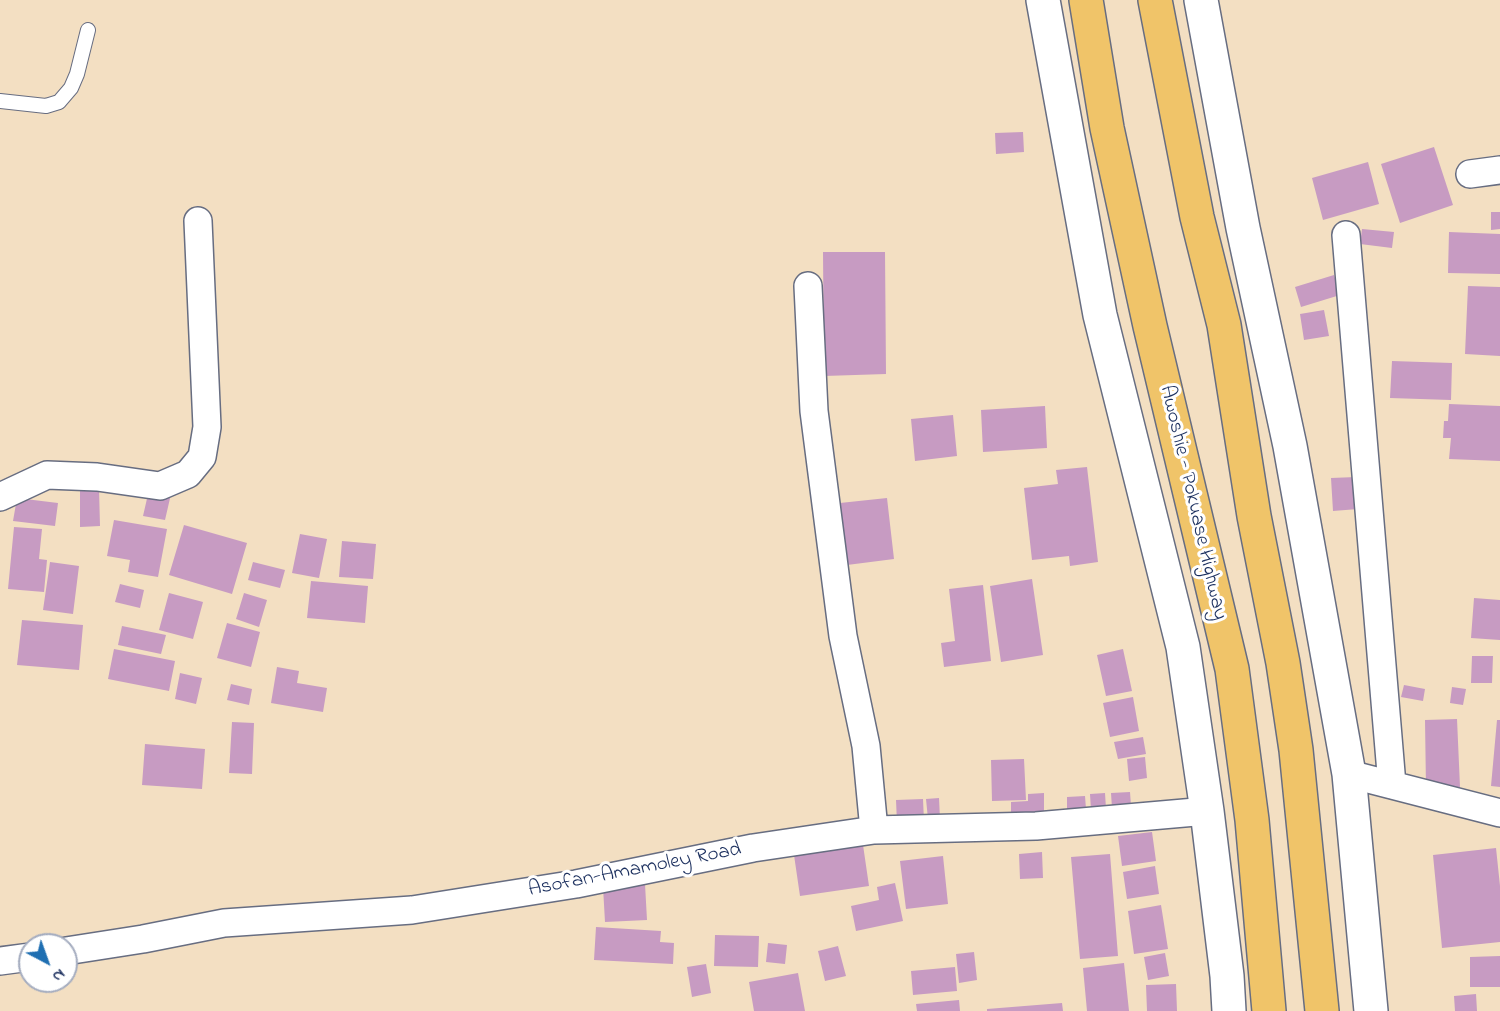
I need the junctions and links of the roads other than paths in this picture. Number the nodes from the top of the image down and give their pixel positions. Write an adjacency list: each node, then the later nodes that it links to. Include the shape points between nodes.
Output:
1 (1043, 0): 15 (street, via 1100,315 1183,647)
2 (1086, 0): 22 (main road, Awoshie - Pokuase Highway, via 1107,128 1150,326 1232,669 1252,820)
3 (1155, 0): 23 (main road, via 1197,218 1224,325 1254,516 1283,663 1296,750)
4 (1201, 0): 13 (street, via 1243,228 1290,446)
5 (88, 30): 6 (lane, via 77,74 58,102 46,106)
6 (0, 101)
7 (1500, 170): 8 (street)
8 (1470, 174)
9 (198, 221): 12 (street, via 207,427 202,457 188,474 160,486 46,475)
10 (1346, 236): 14 (street)
11 (808, 286): 17 (street, via 814,411 843,636 866,746)
12 (0, 497)
13 (1349, 774): 14 (street); 24 (street)
14 (1392, 785): 16 (street)
15 (1207, 811): 17 (street, Asofan-Amamoley Road, via 1036,826); 21 (street)
16 (1500, 813)
17 (874, 830): 18 (street, Asofan-Amamoley Road, via 412,910 225,923)
18 (78, 949)
19 (18, 959): 20 (street)
20 (0, 961)
21 (1229, 1011)
22 (1269, 1011)
23 (1322, 1011)
24 (1371, 1011)

